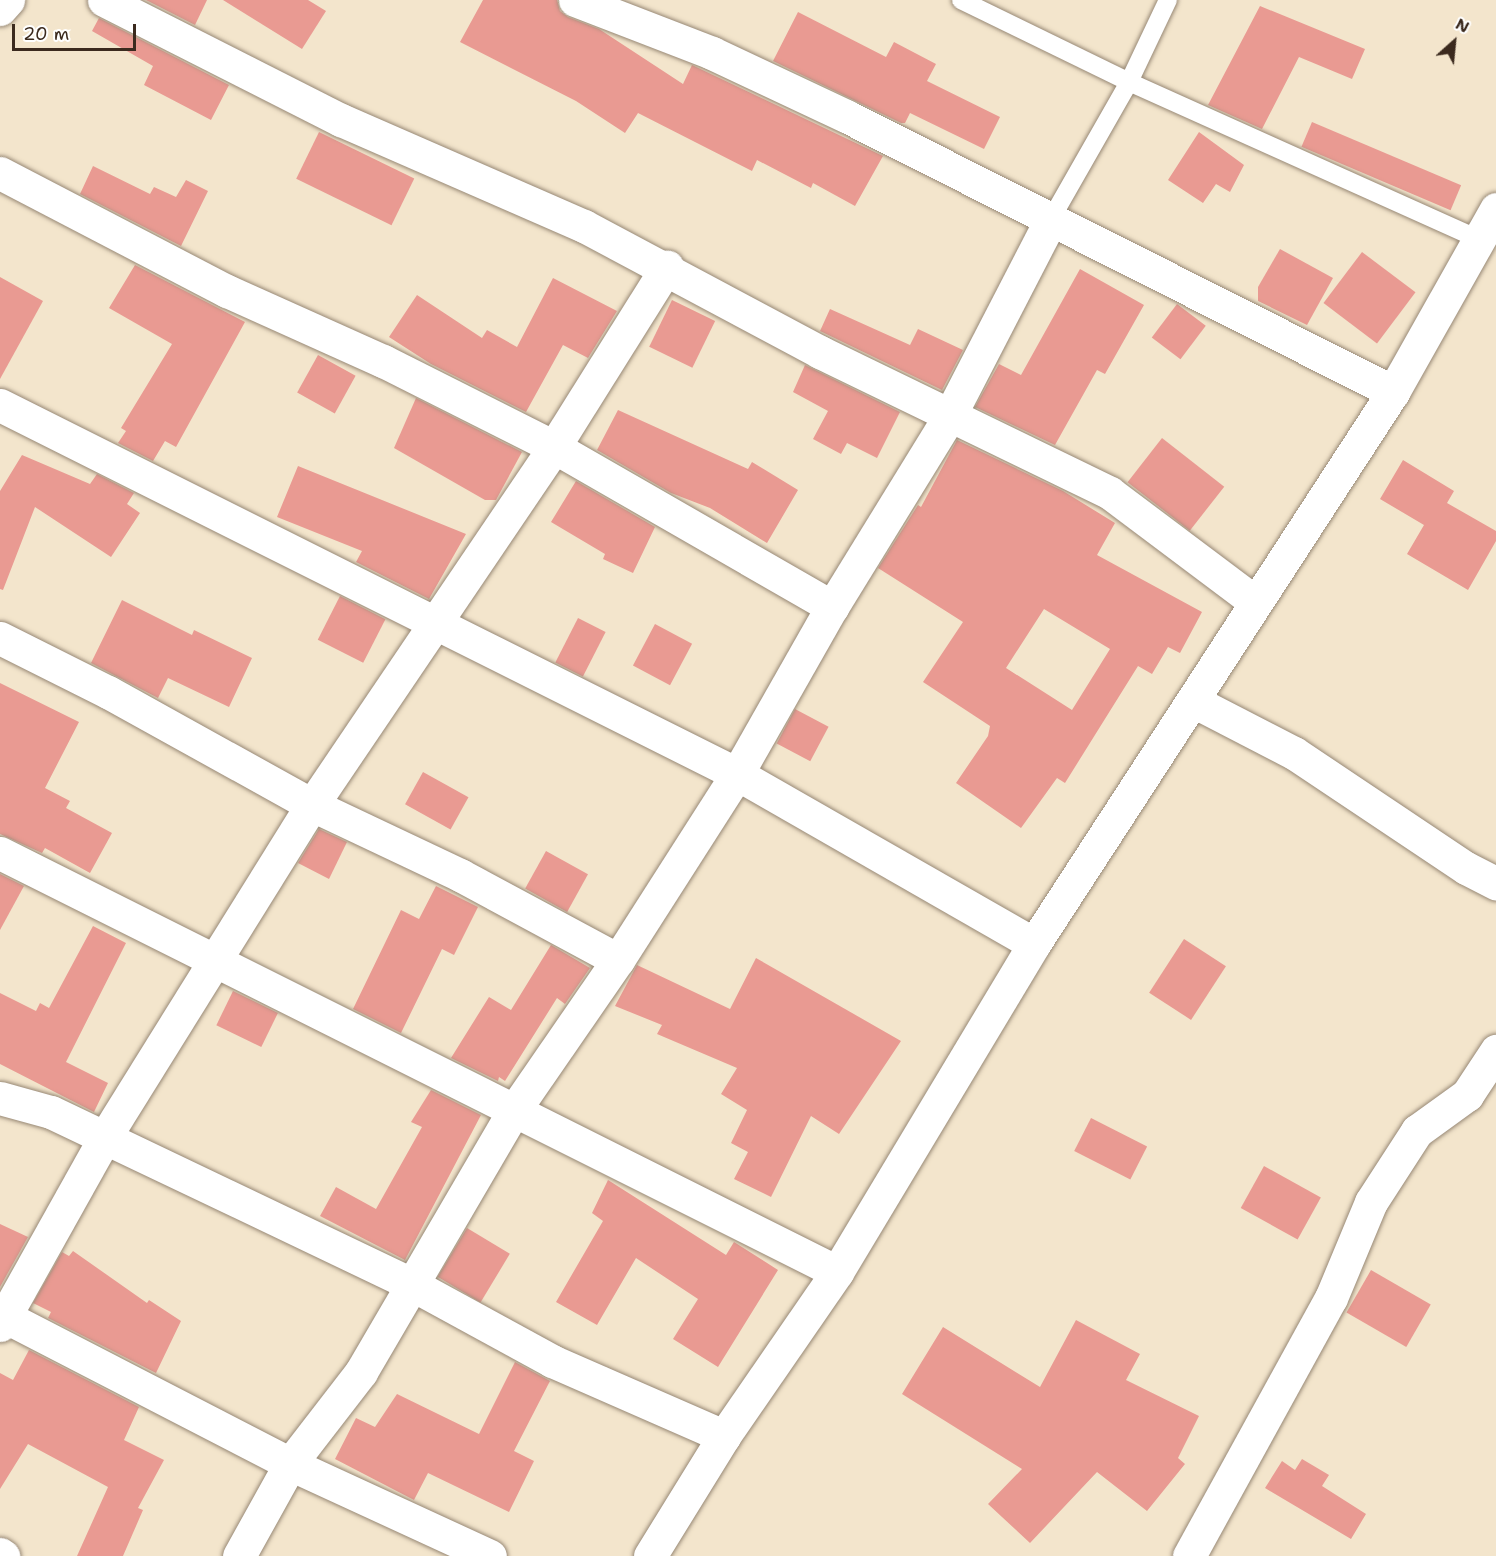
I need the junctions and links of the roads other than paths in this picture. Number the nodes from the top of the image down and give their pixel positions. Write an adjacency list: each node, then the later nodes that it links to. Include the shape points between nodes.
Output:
1 (8, 0): 6 (street)
2 (104, 0): 12 (street, via 341,120 584,226)
3 (575, 0): 10 (street, via 712,53)
4 (961, 0): 7 (lane)
5 (1168, 0): 7 (lane)
6 (0, 9)
7 (1129, 82): 10 (lane); 11 (lane)
8 (0, 173): 16 (street, via 227,291 383,361)
9 (1496, 209): 11 (street)
10 (1051, 219): 13 (street); 15 (street)
11 (1478, 238): 13 (street)
12 (667, 267): 15 (street, via 820,352); 16 (street)
13 (1393, 392): 17 (street)
14 (0, 405): 19 (street)
15 (950, 414): 17 (street, via 1110,493); 18 (street)
16 (554, 447): 18 (street); 19 (street)
17 (1255, 602): 21 (street)
18 (832, 607): 22 (street)
19 (439, 622): 22 (street); 23 (street)
20 (0, 638): 23 (street)
21 (1195, 702): 25 (street, via 1294,753 1467,868); 26 (street)
22 (737, 774): 26 (street); 27 (street)
23 (312, 805): 27 (street, via 460,875); 28 (street)
24 (0, 853): 28 (street)
25 (1496, 883)
26 (1034, 944): 33 (street)
27 (618, 960): 31 (street)
28 (217, 961): 31 (street); 32 (street)
29 (1496, 1051): 41 (street, via 1467,1095 1417,1131 1371,1202 1331,1298)
30 (0, 1098): 32 (street, via 51,1112)
31 (513, 1112): 33 (street); 34 (street)
32 (105, 1137): 34 (street); 35 (street)
33 (837, 1272): 36 (street)
34 (411, 1284): 36 (street, via 552,1360); 37 (street, via 361,1372)
35 (2, 1319): 37 (street)
36 (724, 1436): 40 (street)
37 (290, 1464): 38 (street); 39 (street)
38 (239, 1556)
39 (490, 1556)
40 (650, 1556)
41 (1189, 1556)

